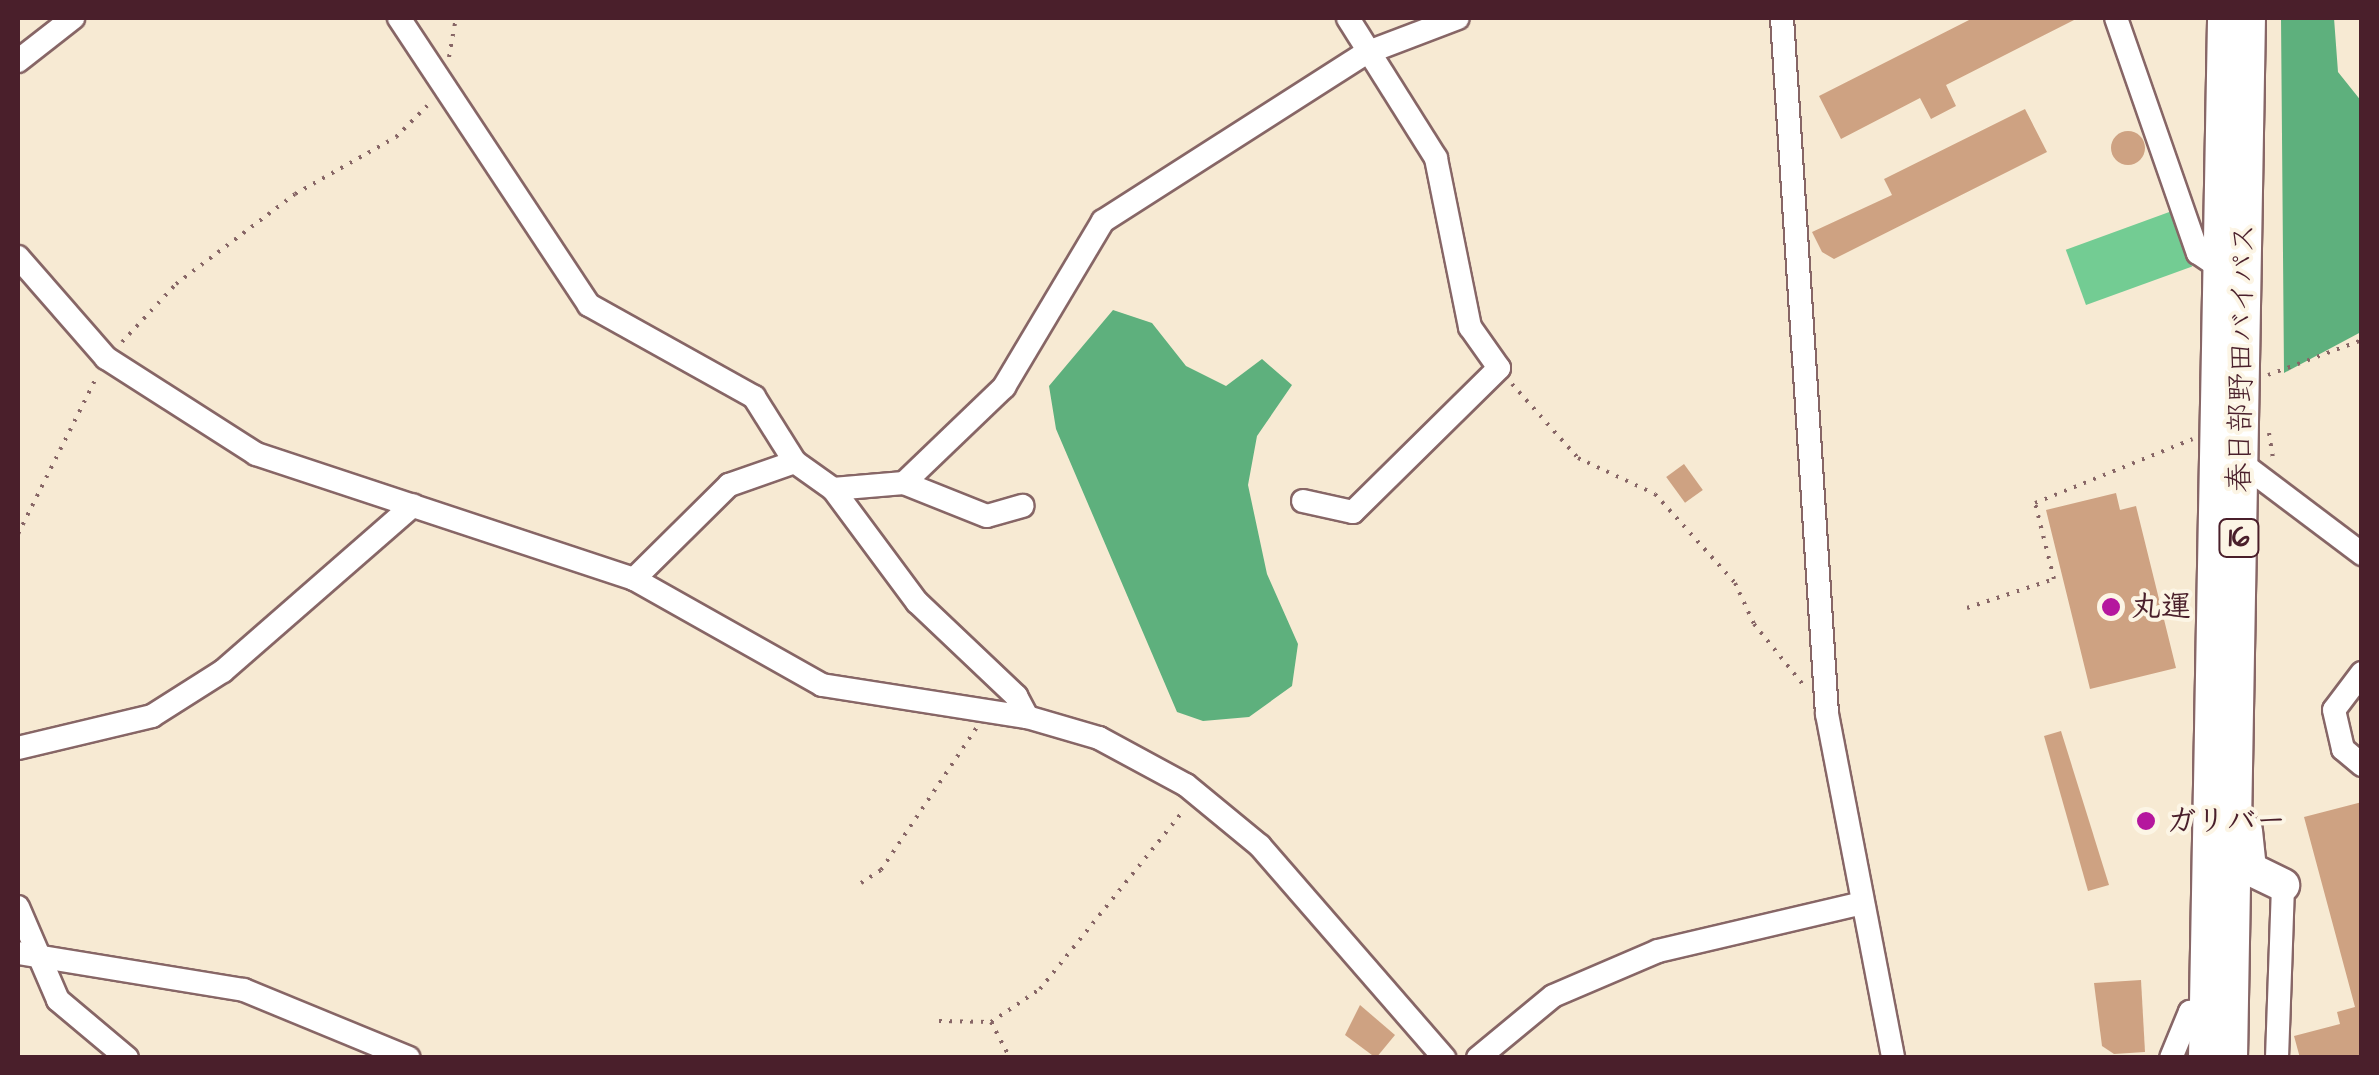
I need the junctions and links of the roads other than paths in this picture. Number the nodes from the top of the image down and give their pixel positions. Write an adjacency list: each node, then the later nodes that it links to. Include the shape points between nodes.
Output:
1 (73, 18): 10 (street)
2 (398, 18): 13 (street, via 589,305 754,397)
3 (1348, 18): 9 (street)
4 (1458, 18): 9 (street)
5 (1782, 18): 28 (street, via 1827,714)
6 (2116, 18): 12 (street, via 2198,254)
7 (2224, 18): 12 (highway, 春日部野田バイパス / 16)
8 (2249, 18): 14 (highway, 春日部野田バイパス / 16)
9 (1366, 53): 15 (street, via 1103,222 1004,387); 17 (street, via 1436,158 1470,327 1499,368 1353,512)
10 (18, 61)
11 (18, 257): 18 (street, via 106,358 256,454)
12 (2219, 267): 32 (highway, 春日部野田バイパス / 16)
13 (795, 462): 16 (street); 21 (street, via 729,485)
14 (2240, 462): 20 (street, via 2278,482); 24 (highway, 春日部野田バイパス / 16)
15 (904, 483): 16 (street); 19 (street, via 987,516)
16 (833, 489): 23 (street, via 917,602 1016,696)
17 (1303, 501)
18 (413, 505): 21 (street); 25 (street, via 223,670 152,716)
19 (1023, 506)
20 (2362, 554)
21 (634, 579): 23 (street, via 822,685)
22 (2362, 673): 26 (street, via 2334,710 2343,749)
23 (1026, 717): 35 (street, via 1099,738 1196,794 1260,846)
24 (2234, 728): 27 (highway, via 2246,858 2257,876); 32 (highway, 春日部野田バイパス / 16)
25 (18, 748)
26 (2362, 764)
27 (2283, 885): 31 (street)
28 (1862, 903): 36 (street, via 1658,951 1553,996); 37 (street)
29 (18, 907): 30 (street)
30 (27, 954): 33 (street, via 58,1000); 34 (street, via 244,990)
31 (2277, 1007): 32 (street); 41 (street)
32 (2218, 1011): 38 (street, via 2190,1012); 39 (highway, 春日部野田バイパス / 16); 40 (highway, 春日部野田バイパス / 16)
33 (127, 1058)
34 (408, 1058)
35 (1444, 1058)
36 (1478, 1058)
37 (1894, 1058)
38 (2171, 1058)
39 (2205, 1058)
40 (2231, 1058)
41 (2277, 1058)

